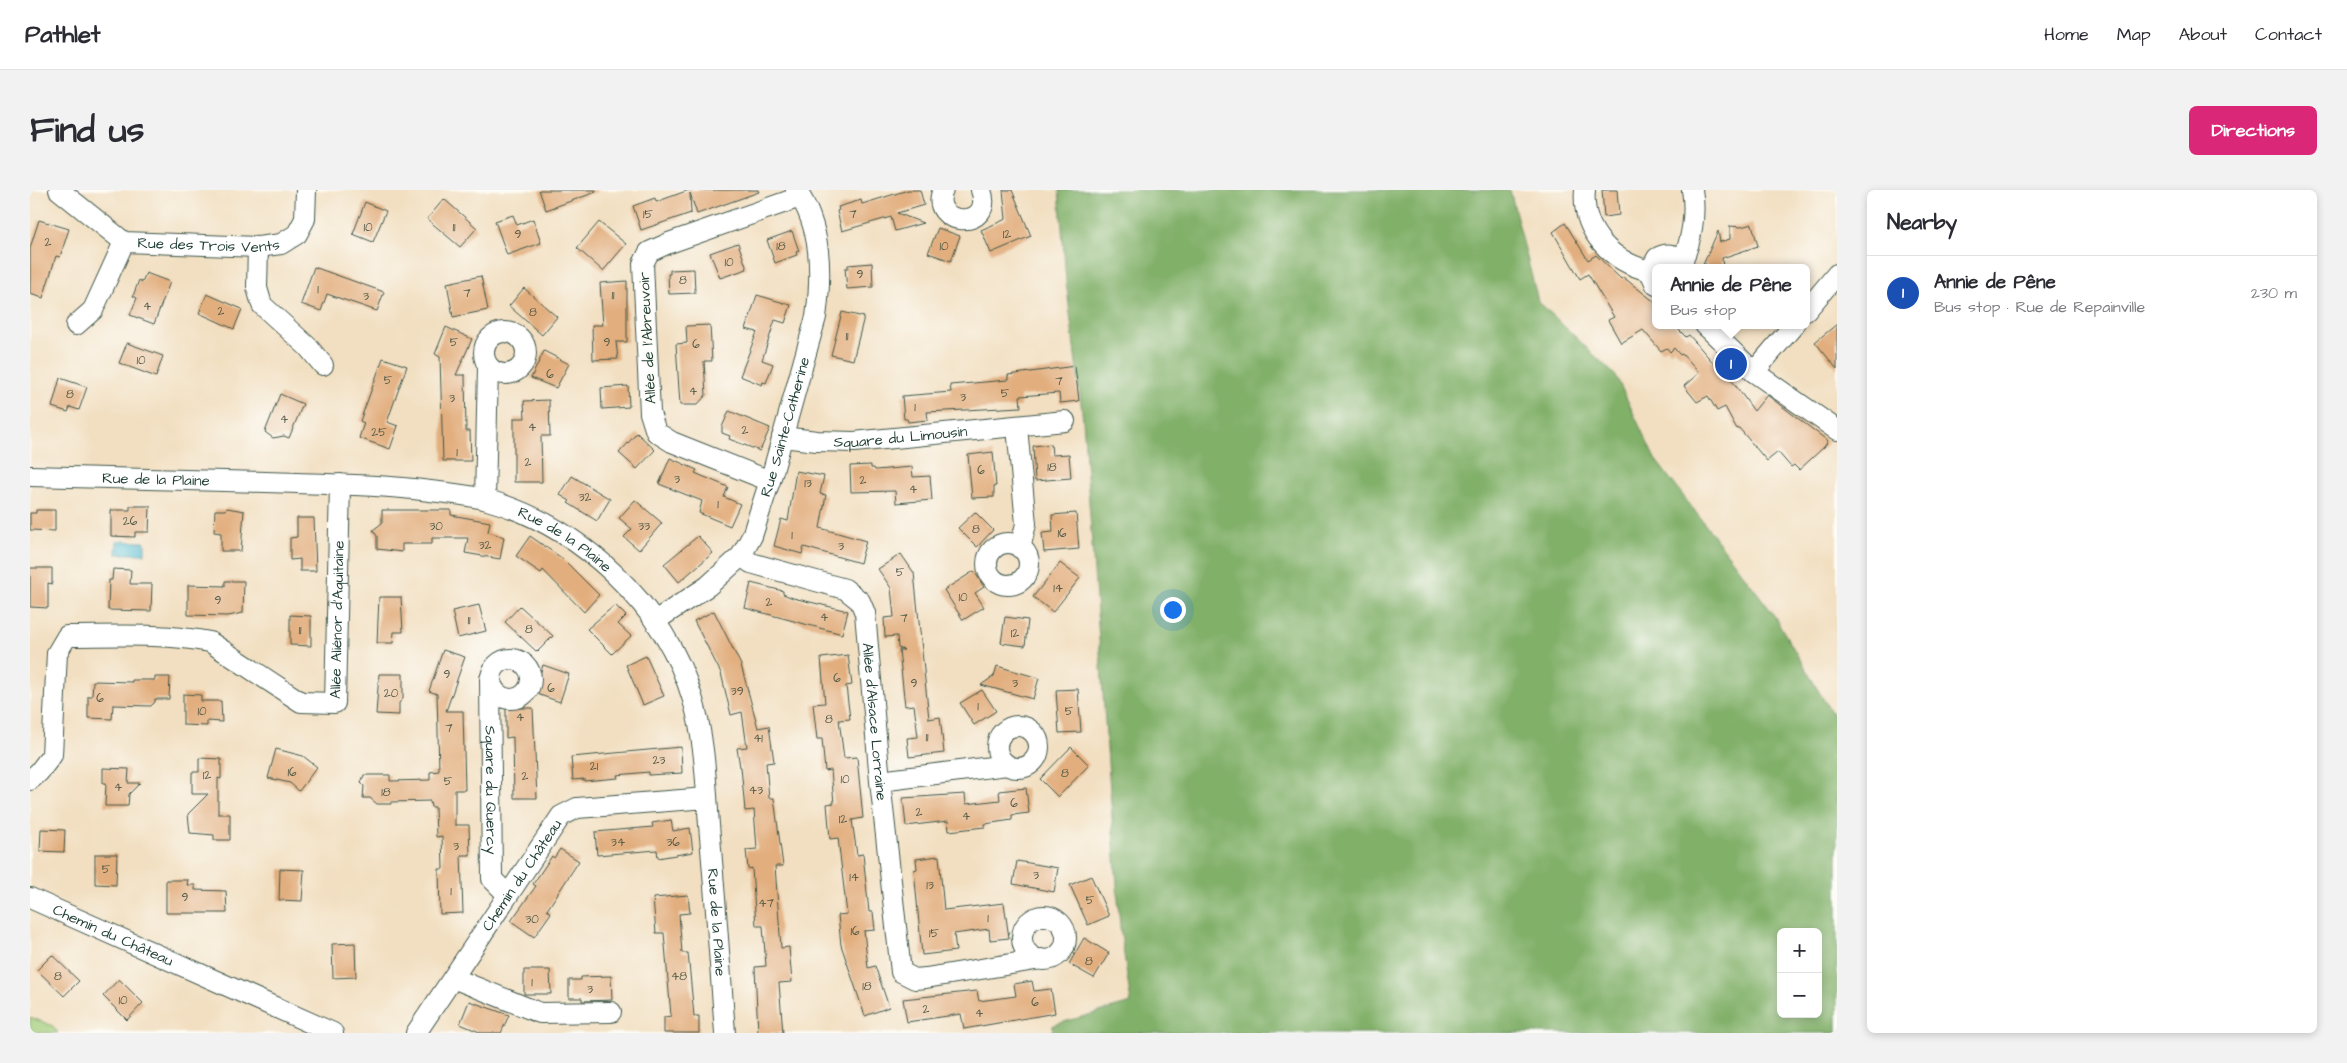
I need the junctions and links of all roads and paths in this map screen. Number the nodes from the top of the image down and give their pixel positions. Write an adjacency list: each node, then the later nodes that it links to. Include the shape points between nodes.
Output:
1 (59, 190): 8 (street, Rue des Trois Vents)
2 (306, 190): 9 (street, Rue des Trois Vents, via 305,220 297,234 281,244)
3 (943, 190): 4 (street, via 943,208 947,214 960,220 967,220 979,212 984,198)
4 (982, 190)
5 (1585, 190): 13 (street, via 1587,218 1593,234 1626,262)
6 (1692, 190): 10 (street, via 1695,206)
7 (798, 194): 24 (street, Rue Sainte-Catherine, via 811,220 819,251 819,293 816,317); 26 (street, Allée de l'Abreuvoir, via 668,243 649,252 643,264 650,413 656,432 672,442)
8 (124, 242): 9 (street, Rue des Trois Vents); 15 (street, via 93,310)
9 (258, 247): 18 (street, via 257,288 262,305 308,346)
10 (1678, 261): 11 (street, via 1654,261)
11 (1654, 264)
12 (1837, 274): 14 (street)
13 (1652, 277)
14 (1810, 306)
15 (76, 325)
16 (1709, 329): 20 (street)
17 (1791, 329): 20 (street)
18 (323, 365)
19 (488, 367): 28 (street)
20 (1754, 372): 23 (street)
21 (1064, 421): 22 (street, Square du Limousin)
22 (1017, 427): 24 (street, Square du Limousin, via 854,442); 29 (street, via 1026,524)
23 (1837, 430)
24 (782, 437): 26 (street, Rue Sainte-Catherine)
25 (30, 476): 27 (street, Rue de la Plaine)
26 (770, 481): 30 (street, Rue Sainte-Catherine, via 752,536)
27 (340, 484): 28 (street, Rue de la Plaine, via 404,488); 34 (street, Allée Aliénor d'Aquitaine, via 335,704 301,702 210,642 137,636 67,636 57,654 52,755)
28 (485, 500): 31 (street, Rue de la Plaine, via 535,519 576,544 606,566)
29 (1020, 548)
30 (741, 556): 31 (street, Rue Sainte-Catherine, via 708,586); 35 (street, Allée d'Alsace Lorraine, via 751,563 845,588 860,601 865,613)
31 (655, 621): 36 (street, Rue de la Plaine, via 685,676 694,702)
32 (490, 680): 37 (street, Square du Quercy, via 492,878)
33 (1007, 765): 35 (street)
34 (30, 780)
35 (880, 781): 39 (street, Allée d'Alsace Lorraine, via 902,972 915,979 926,978)
36 (707, 798): 37 (street, Chemin du Château, via 568,811 554,824); 44 (street, Rue de la Plaine)
37 (507, 894): 40 (street, Chemin du Château)
38 (30, 898): 42 (street, Chemin du Château)
39 (1041, 959)
40 (453, 978): 41 (street, via 540,1013); 43 (street, Chemin du Château)
41 (610, 1012)
42 (334, 1033)
43 (416, 1033)
44 (725, 1033)

